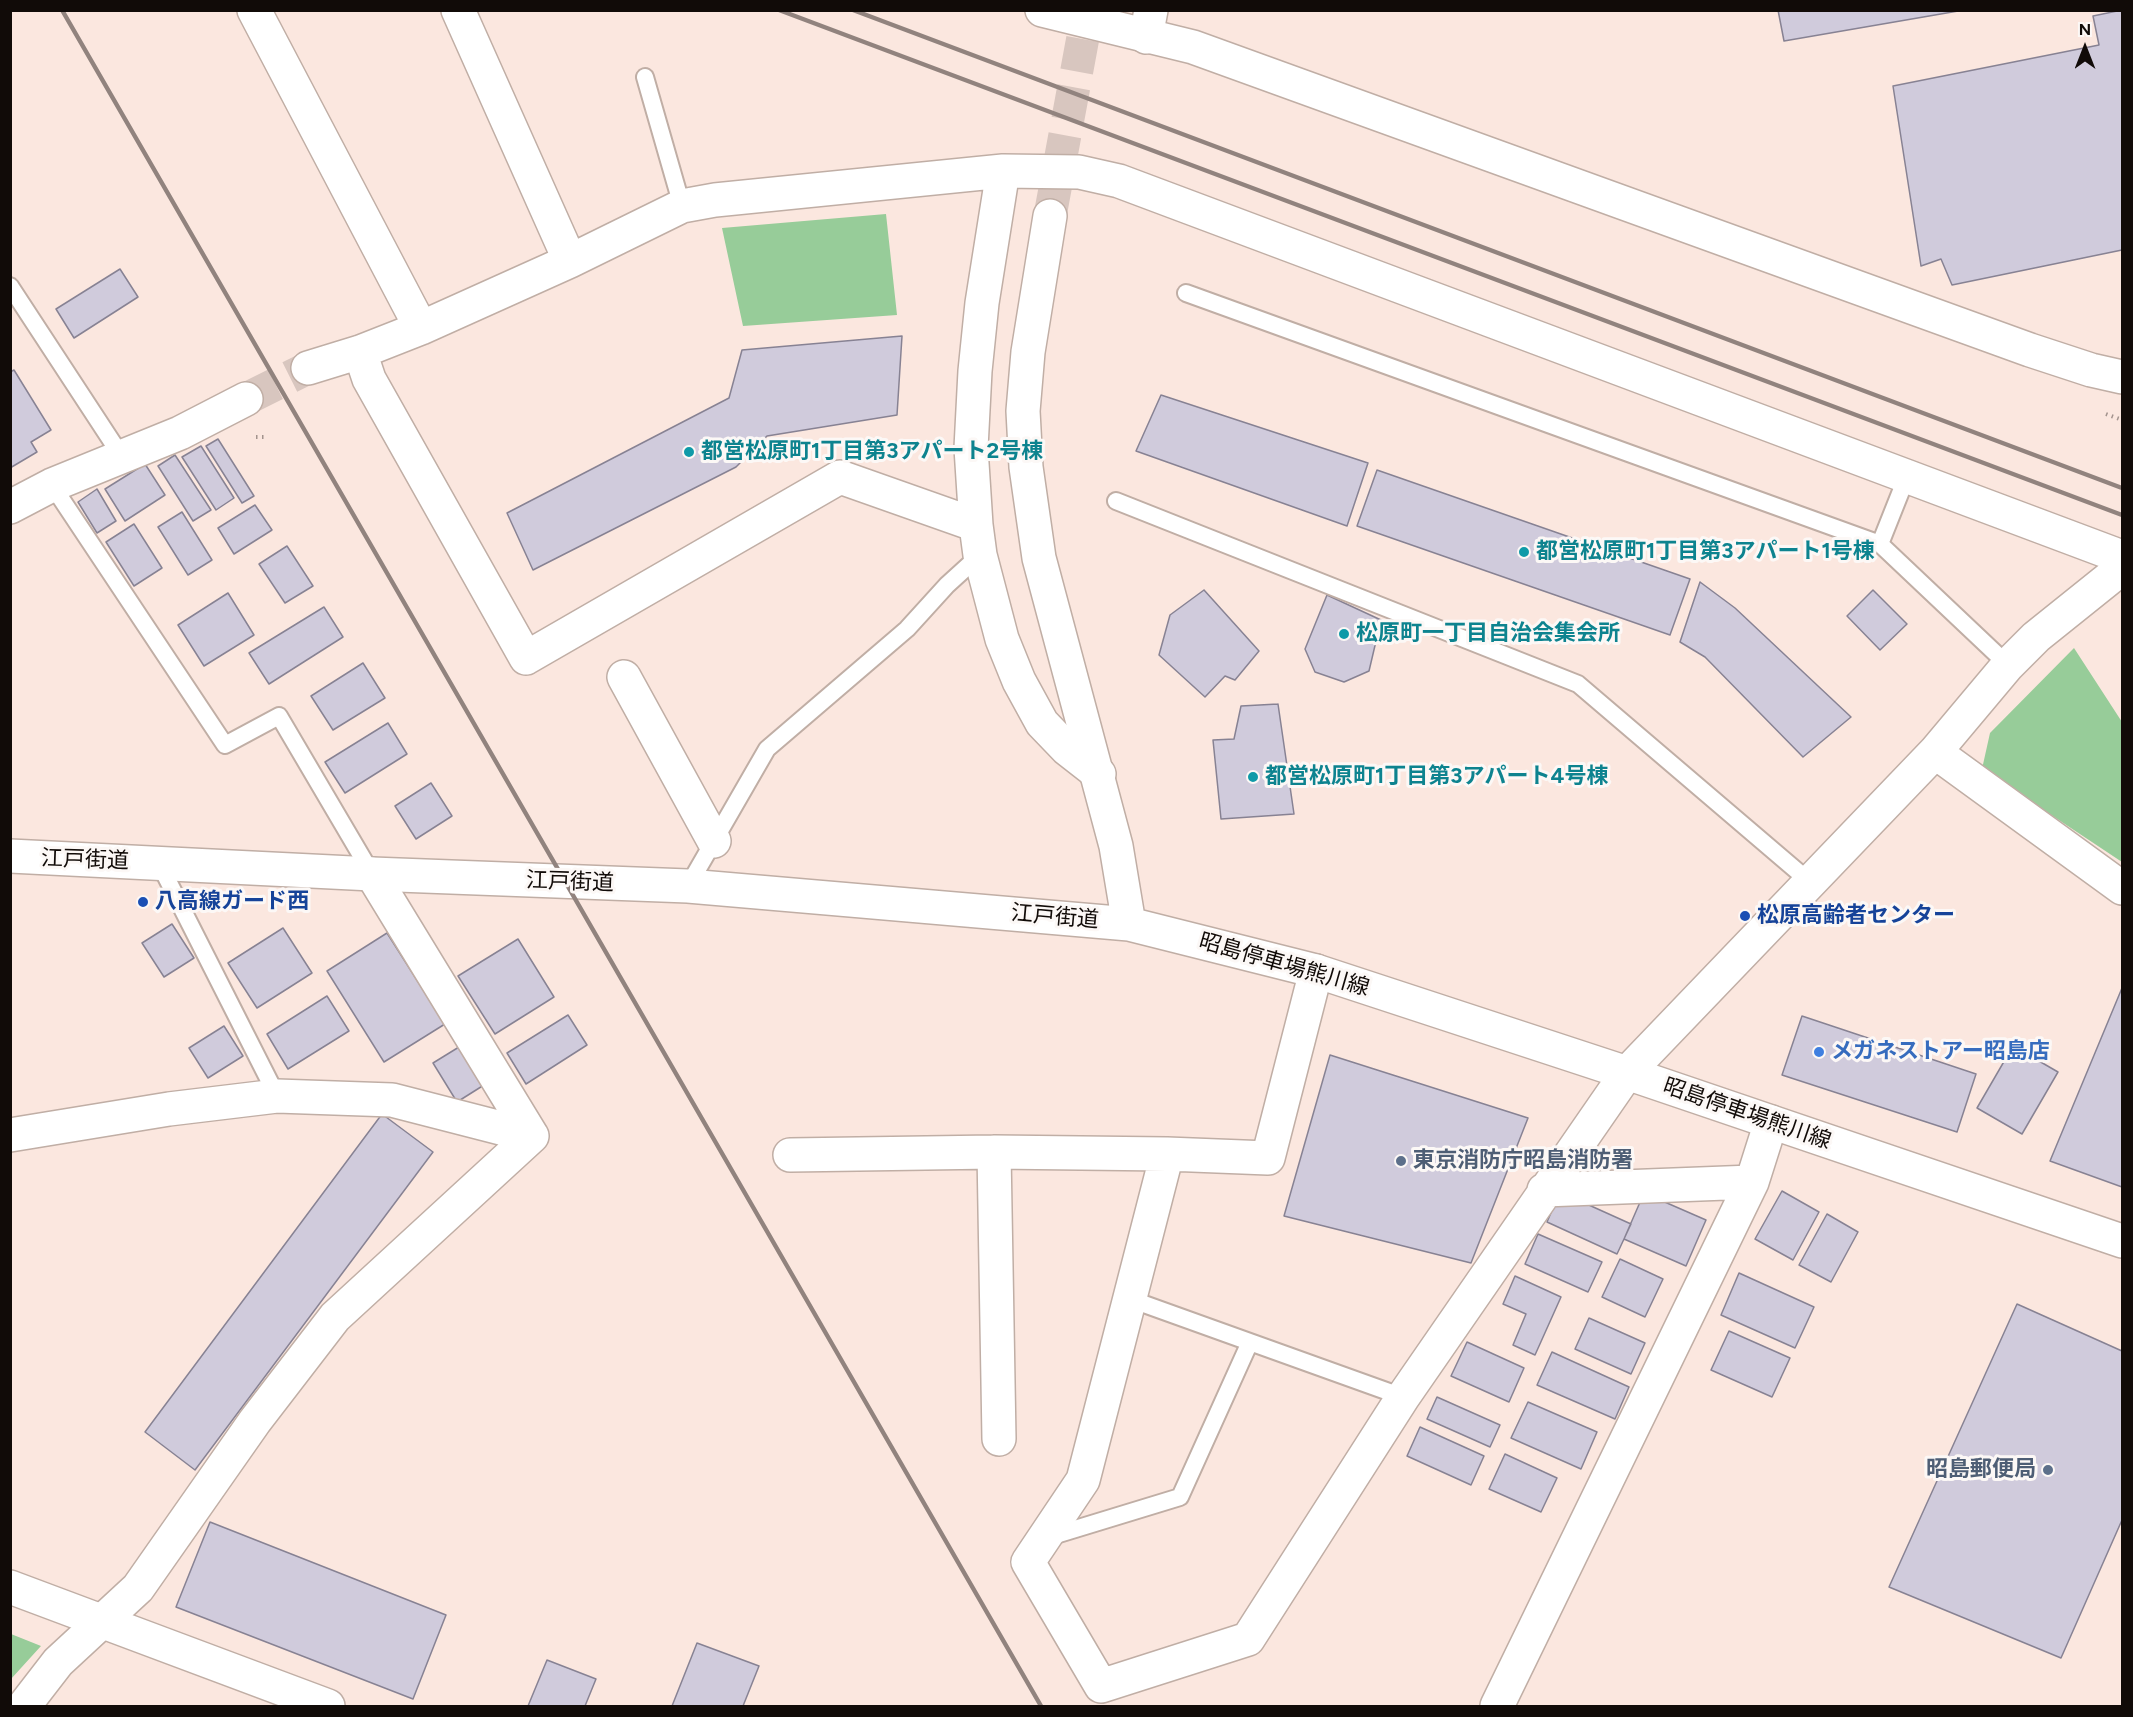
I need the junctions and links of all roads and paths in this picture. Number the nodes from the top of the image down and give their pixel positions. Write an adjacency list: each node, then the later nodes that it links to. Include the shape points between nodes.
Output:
1 (254, 10): 12 (street)
2 (458, 10): 9 (street)
3 (1042, 10): 4 (street)
4 (1148, 24): 15 (street, via 1193,47 2030,350)
5 (645, 77): 7 (lane)
6 (1003, 171): 7 (street, via 715,200); 18 (street, via 1078,172 1119,181); 22 (street, via 975,371 971,448)
7 (682, 207): 9 (street)
8 (1050, 216): 29 (street, via 1028,352 1023,411 1026,467 1038,558)
9 (570, 261): 12 (street)
10 (10, 286): 17 (lane)
11 (1186, 293): 23 (lane)
12 (421, 328): 13 (street)
13 (360, 352): 14 (street); 22 (street, via 369,379 526,658 840,477)
14 (308, 368)
15 (2122, 377)
16 (246, 399): 17 (street)
17 (122, 457): 19 (street)
18 (1907, 476): 23 (lane); 24 (street)
19 (52, 485): 21 (street); 33 (lane, via 225,745 279,716)
20 (1116, 501): 34 (lane, via 1578,684)
21 (10, 507)
22 (978, 540): 29 (street, via 1002,639 1019,681 1042,723); 30 (lane, via 947,585 907,629 767,748)
23 (1880, 544): 26 (lane)
24 (2122, 557)
25 (2122, 567): 26 (street)
26 (2008, 665): 28 (street)
27 (624, 677): 30 (street)
28 (1935, 752): 34 (street); 36 (street)
29 (1098, 774): 37 (street, via 1116,846)
30 (714, 841): 35 (lane)
31 (10, 856): 32 (street, 江戸街道)
32 (159, 862): 33 (street, 江戸街道); 40 (lane)
33 (372, 874): 35 (street, 江戸街道); 43 (street)
34 (1810, 882): 39 (street)
35 (688, 886): 37 (street, 江戸街道)
36 (2122, 888)
37 (1129, 924): 38 (street, 昭島停車場熊川線)
38 (1316, 971): 39 (street, 昭島停車場熊川線); 45 (street, via 1268,1158)
39 (1627, 1073): 41 (street, 昭島停車場熊川線); 48 (street)
40 (277, 1096): 42 (street); 43 (street, via 392,1100)
41 (1771, 1122): 47 (street); 49 (street, 昭島停車場熊川線)
42 (10, 1135)
43 (532, 1136): 56 (street, via 335,1317 255,1421 138,1588)
44 (994, 1152): 45 (street); 46 (street); 53 (street)
45 (1167, 1154): 50 (street)
46 (790, 1155)
47 (1752, 1182): 48 (street); 59 (street)
48 (1544, 1190): 52 (street)
49 (2122, 1241)
50 (1130, 1299): 51 (lane); 54 (street, via 1083,1480)
51 (1250, 1342): 52 (lane); 54 (lane, via 1180,1497)
52 (1403, 1397): 54 (street, via 1248,1639 1101,1686 1028,1562)
53 (999, 1439)
54 (1043, 1539)
55 (10, 1587): 56 (street)
56 (101, 1621): 57 (street, via 58,1662); 58 (street)
57 (24, 1707)
58 (328, 1707)
59 (1497, 1707)

